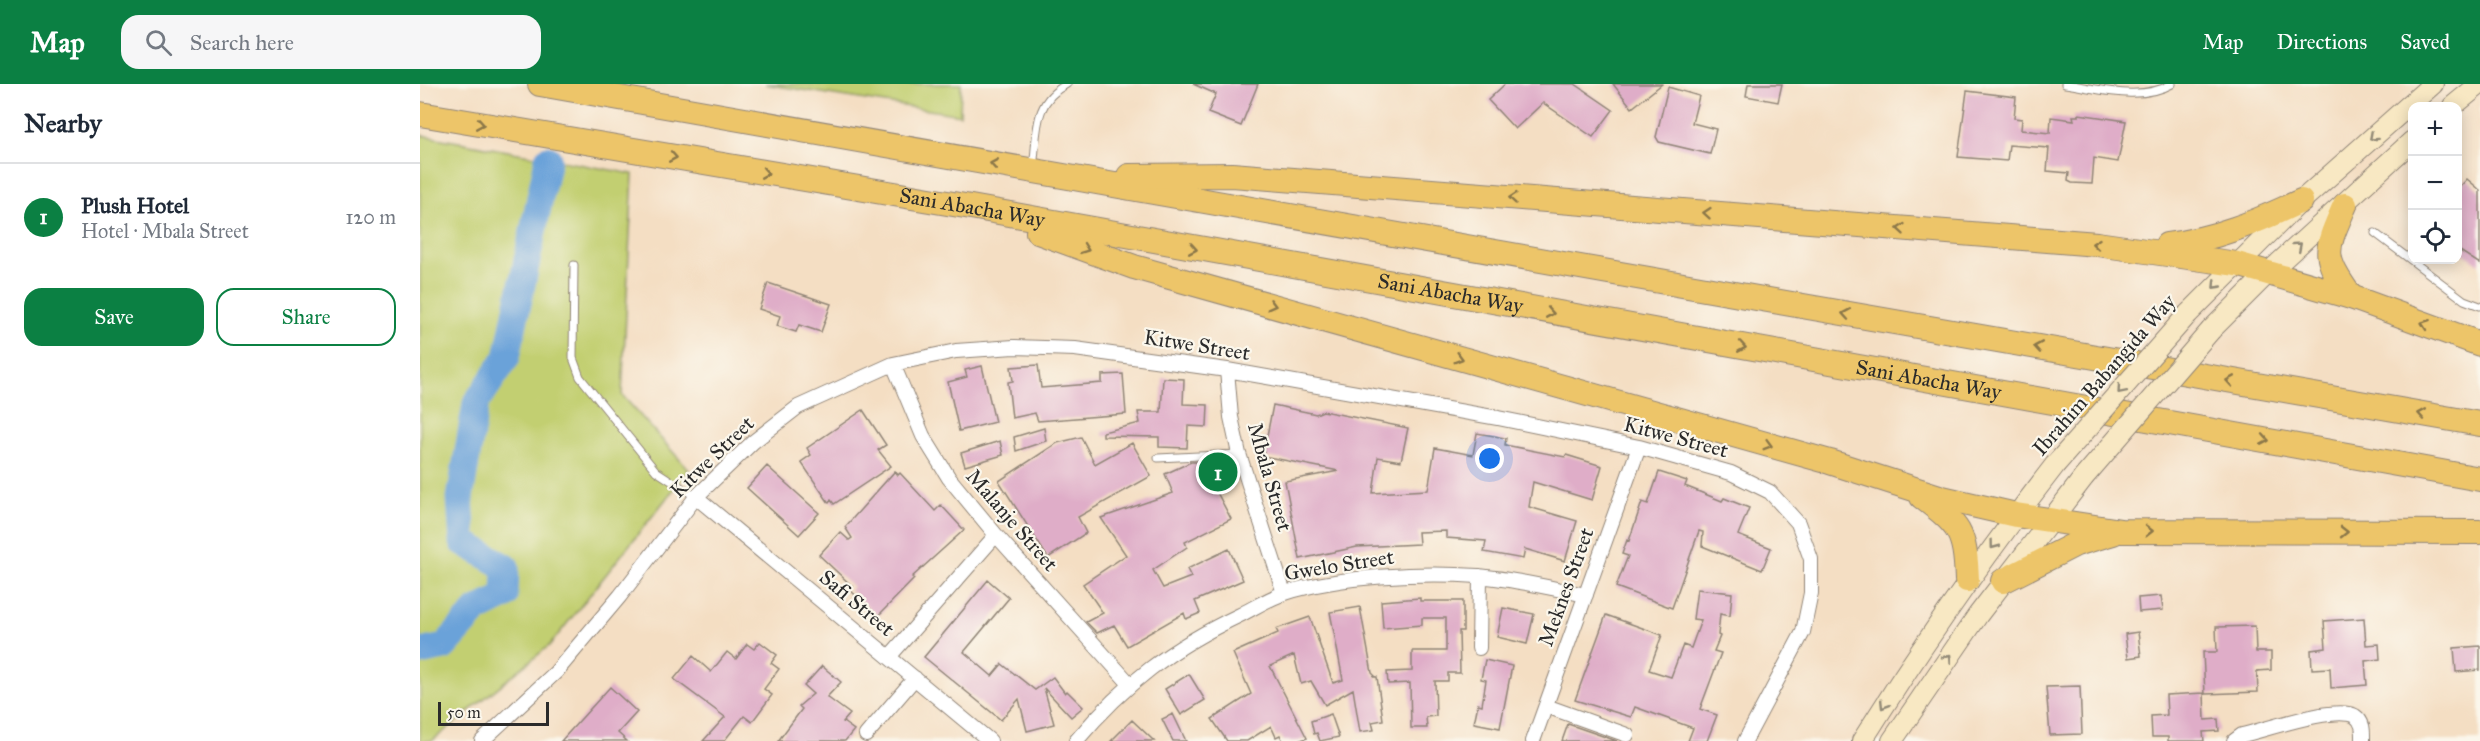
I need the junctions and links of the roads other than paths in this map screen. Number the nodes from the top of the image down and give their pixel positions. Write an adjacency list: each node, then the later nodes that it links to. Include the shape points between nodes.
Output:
1 (540, 84): 10 (highway, one-way to 1)
2 (1067, 84): 10 (lane, via 1044,101 1038,115)
3 (2065, 84): 4 (lane, via 2135,94 2162,90)
4 (2172, 84)
5 (2433, 84): 12 (main road, Ibrahim Babangida Way, one-way to 12)
6 (2480, 84): 7 (main road)
7 (2458, 102)
8 (421, 114): 14 (highway, Sani Abacha Way, one-way to 14)
9 (2408, 145): 13 (main road)
10 (1033, 170): 11 (highway)
11 (1073, 177): 16 (highway, one-way to 11, via 1232,175); 25 (highway, one-way to 11)
12 (2301, 201): 16 (highway, via 2243,229 2203,241); 17 (main road, Ibrahim Babangida Way)
13 (2345, 205): 19 (main road, one-way to 13); 20 (highway, via 2330,239 2329,253 2331,268)
14 (971, 207): 29 (highway, Sani Abacha Way, one-way to 29); 30 (highway, one-way to 30, via 1134,267 1830,462)
15 (2375, 233): 21 (lane, via 2464,300)
16 (2129, 249): 17 (highway)
17 (2237, 264): 19 (highway); 32 (main road, Ibrahim Babangida Way, one-way to 32, bridge, via 2055,465)
18 (574, 265): 31 (lane, via 573,358 580,377 656,471)
19 (2269, 272): 20 (highway); 33 (main road, bridge, via 2211,330)
20 (2351, 297): 22 (highway, one-way to 20)
21 (2480, 306)
22 (2480, 344)
23 (893, 364): 24 (street, Kitwe Street, via 956,351 1014,347 1075,349); 31 (street, Kitwe Street, via 798,407 753,442); 36 (street, Malanje Street, via 923,436 949,478)
24 (1227, 370): 26 (street, Kitwe Street); 27 (street, Mbala Street)
25 (2480, 424)
26 (1638, 447): 41 (street, Meknes Street); 53 (street, Kitwe Street, via 1731,473 1770,492 1798,523 1811,558 1811,593 1803,632)
27 (1239, 454): 28 (lane); 40 (street, Mbala Street)
28 (1158, 458)
29 (2480, 479)
30 (1910, 488): 32 (highway); 38 (highway, via 1959,529 1966,548)
31 (696, 497): 43 (street, Safi Street); 49 (street, Kitwe Street, via 556,672)
32 (2016, 515): 33 (highway); 38 (main road, Ibrahim Babangida Way, one-way to 38)
33 (2049, 521): 34 (highway); 39 (main road)
34 (2121, 531): 35 (highway, one-way to 35); 39 (highway, via 2076,544)
35 (2480, 532)
36 (996, 535): 43 (street); 45 (street, Malanje Street)
37 (1480, 576): 40 (street, Gwelo Street, via 1374,577); 41 (street, Gwelo Street); 42 (street)
38 (1967, 580): 54 (main road, Ibrahim Babangida Way, one-way to 54)
39 (2003, 581): 55 (main road, one-way to 39)
40 (1284, 593): 45 (street, Gwelo Street, via 1199,635)
41 (1586, 595): 46 (street, Meknes Street)
42 (1479, 648)
43 (889, 657): 44 (street, Safi Street)
44 (915, 678): 47 (street); 50 (street, Safi Street)
45 (1129, 683): 51 (street, Gwelo Street)
46 (1546, 706): 48 (street); 52 (street, Meknes Street)
47 (866, 735)
48 (1627, 735)
49 (489, 739)
50 (990, 741)
51 (1076, 741)
52 (1533, 741)
53 (1745, 741)
54 (1862, 741)
55 (1892, 741)
56 (2234, 741): 57 (street, via 2242,735 2328,714 2357,717)
57 (2363, 741)

